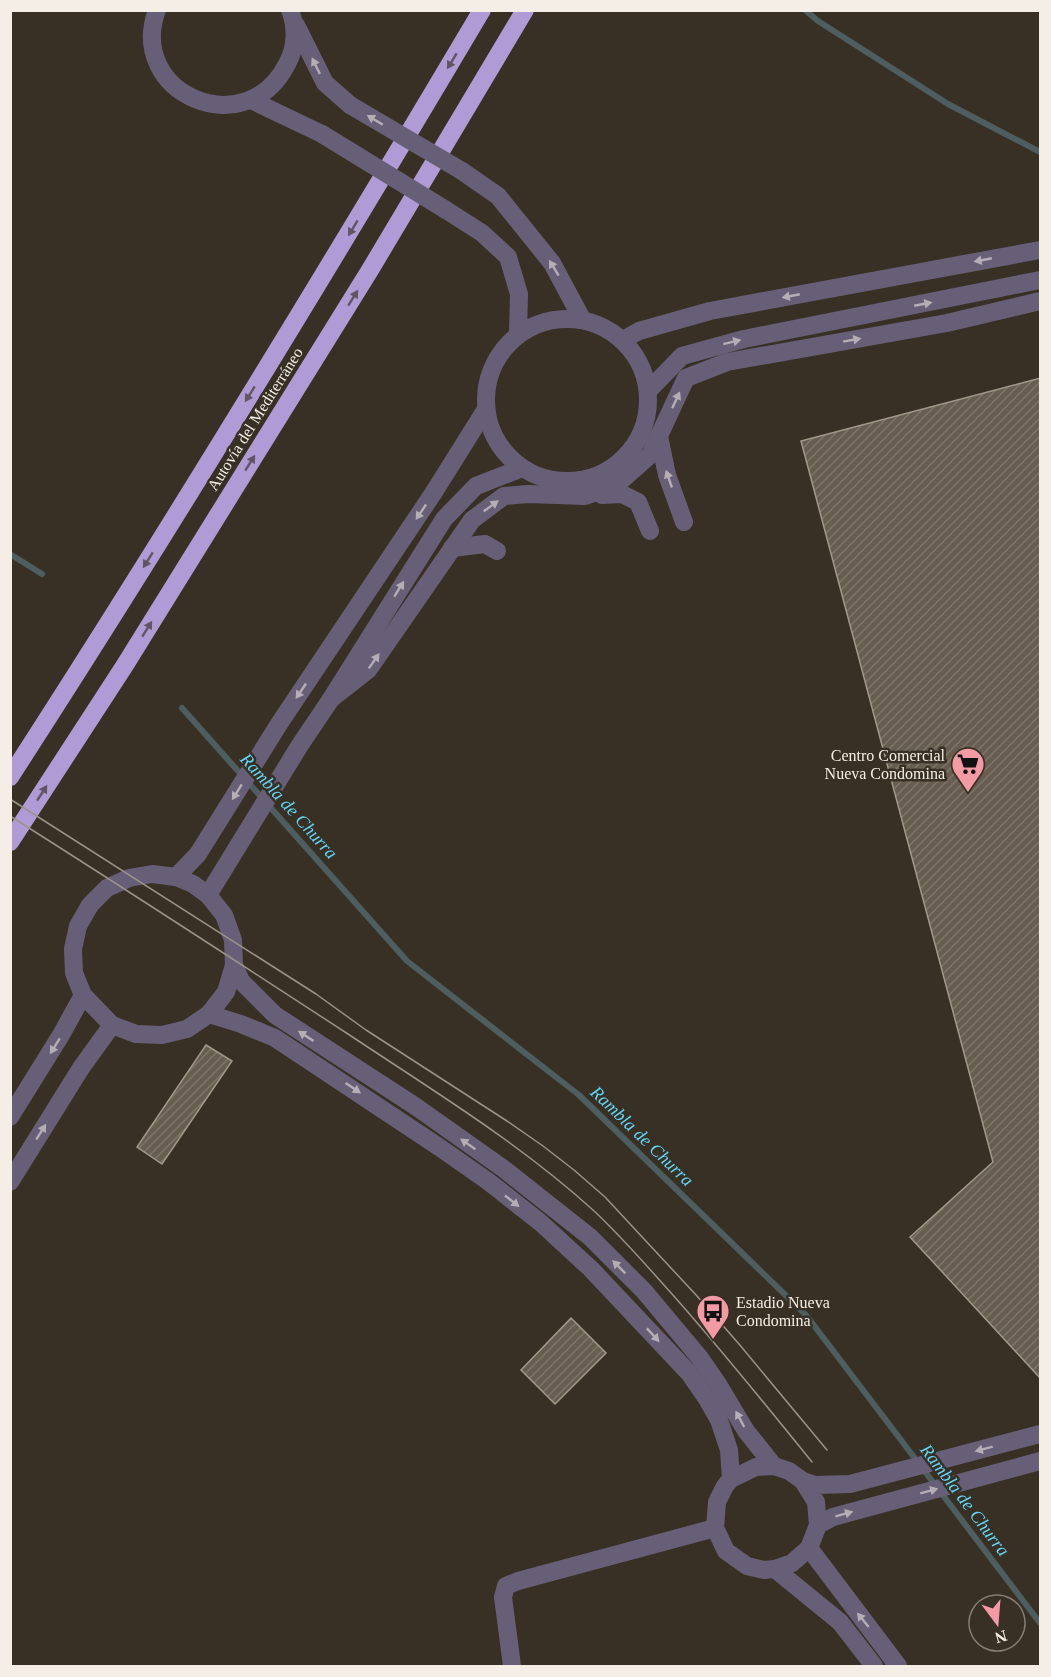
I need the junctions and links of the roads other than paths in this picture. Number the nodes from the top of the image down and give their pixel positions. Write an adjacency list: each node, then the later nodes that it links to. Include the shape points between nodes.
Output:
1 (157, 10): 5 (street, via 152,22 152,48 162,72 179,91 201,103 227,106)
2 (482, 10): 24 (highway, Autovía del Mediterráneo, one-way to 24, via 335,258)
3 (525, 10): 25 (highway, Autovía del Mediterráneo, one-way to 3, via 364,280)
4 (291, 14): 5 (street, via 295,38 291,57 282,75); 11 (street, one-way to 4, bridge, via 552,263 498,196 350,105 325,82)
5 (252, 100): 12 (street, bridge, via 322,134 482,233 508,257 519,294)
6 (1041, 250): 13 (street, one-way to 13, via 710,311 639,330)
7 (1041, 280): 9 (street)
8 (1041, 286): 9 (street)
9 (998, 289): 14 (street, one-way to 9, via 682,356 744,339)
10 (1041, 301): 16 (street, one-way to 10, via 686,378 727,362 947,323)
11 (582, 319): 12 (street, via 548,320); 13 (street)
12 (518, 334): 15 (street, via 499,355)
13 (623, 340): 14 (street, via 640,363)
14 (648, 391): 17 (street, via 647,417 637,441 613,466 598,475 573,481 546,478)
15 (486, 409): 17 (street, via 492,432 504,452); 26 (street, one-way to 26, via 198,854)
16 (659, 436): 18 (street, via 650,455 615,486); 19 (street, one-way to 16, via 667,475)
17 (522, 468): 23 (street, one-way to 17, via 444,519 476,486)
18 (585, 496): 20 (street, via 622,494 638,502); 21 (street, one-way to 18, via 472,520 504,496)
19 (684, 522)
20 (650, 531)
21 (452, 548): 22 (street, via 486,544); 23 (street, one-way to 21, via 368,670)
22 (497, 551)
23 (330, 699): 27 (street)
24 (10, 777)
25 (10, 842)
26 (176, 877): 27 (street); 29 (street, via 153,874 129,878 107,888 90,905 78,926 73,949 74,973)
27 (208, 895): 28 (street, via 227,923 233,940)
28 (234, 966): 30 (street, via 225,992); 36 (street, one-way to 28, via 746,1431 700,1358 644,1291 590,1237 424,1112 274,1015 241,981)
29 (83, 995): 31 (street); 32 (street, one-way to 32)
30 (208, 1014): 31 (street, via 187,1029 162,1035 136,1034); 37 (street, one-way to 37, via 275,1038 439,1147 541,1224 591,1269 689,1373 719,1420 729,1450)
31 (112, 1024): 33 (street, one-way to 31)
32 (10, 1117)
33 (10, 1182)
34 (1041, 1434): 38 (street, one-way to 38, via 850,1484 816,1485)
35 (1041, 1461): 39 (street, one-way to 35, via 833,1517)
36 (774, 1466): 37 (street, via 756,1467); 38 (street)
37 (731, 1479): 40 (street, via 717,1502)
38 (803, 1481): 39 (street, via 816,1502)
39 (818, 1525): 41 (street)
40 (715, 1527): 42 (street, via 726,1551 747,1566); 43 (street, via 506,1586 503,1596)
41 (809, 1548): 42 (street, via 792,1563); 45 (street, one-way to 41)
42 (775, 1569): 44 (street, via 840,1622)
43 (512, 1666)
44 (874, 1666)
45 (898, 1666)

